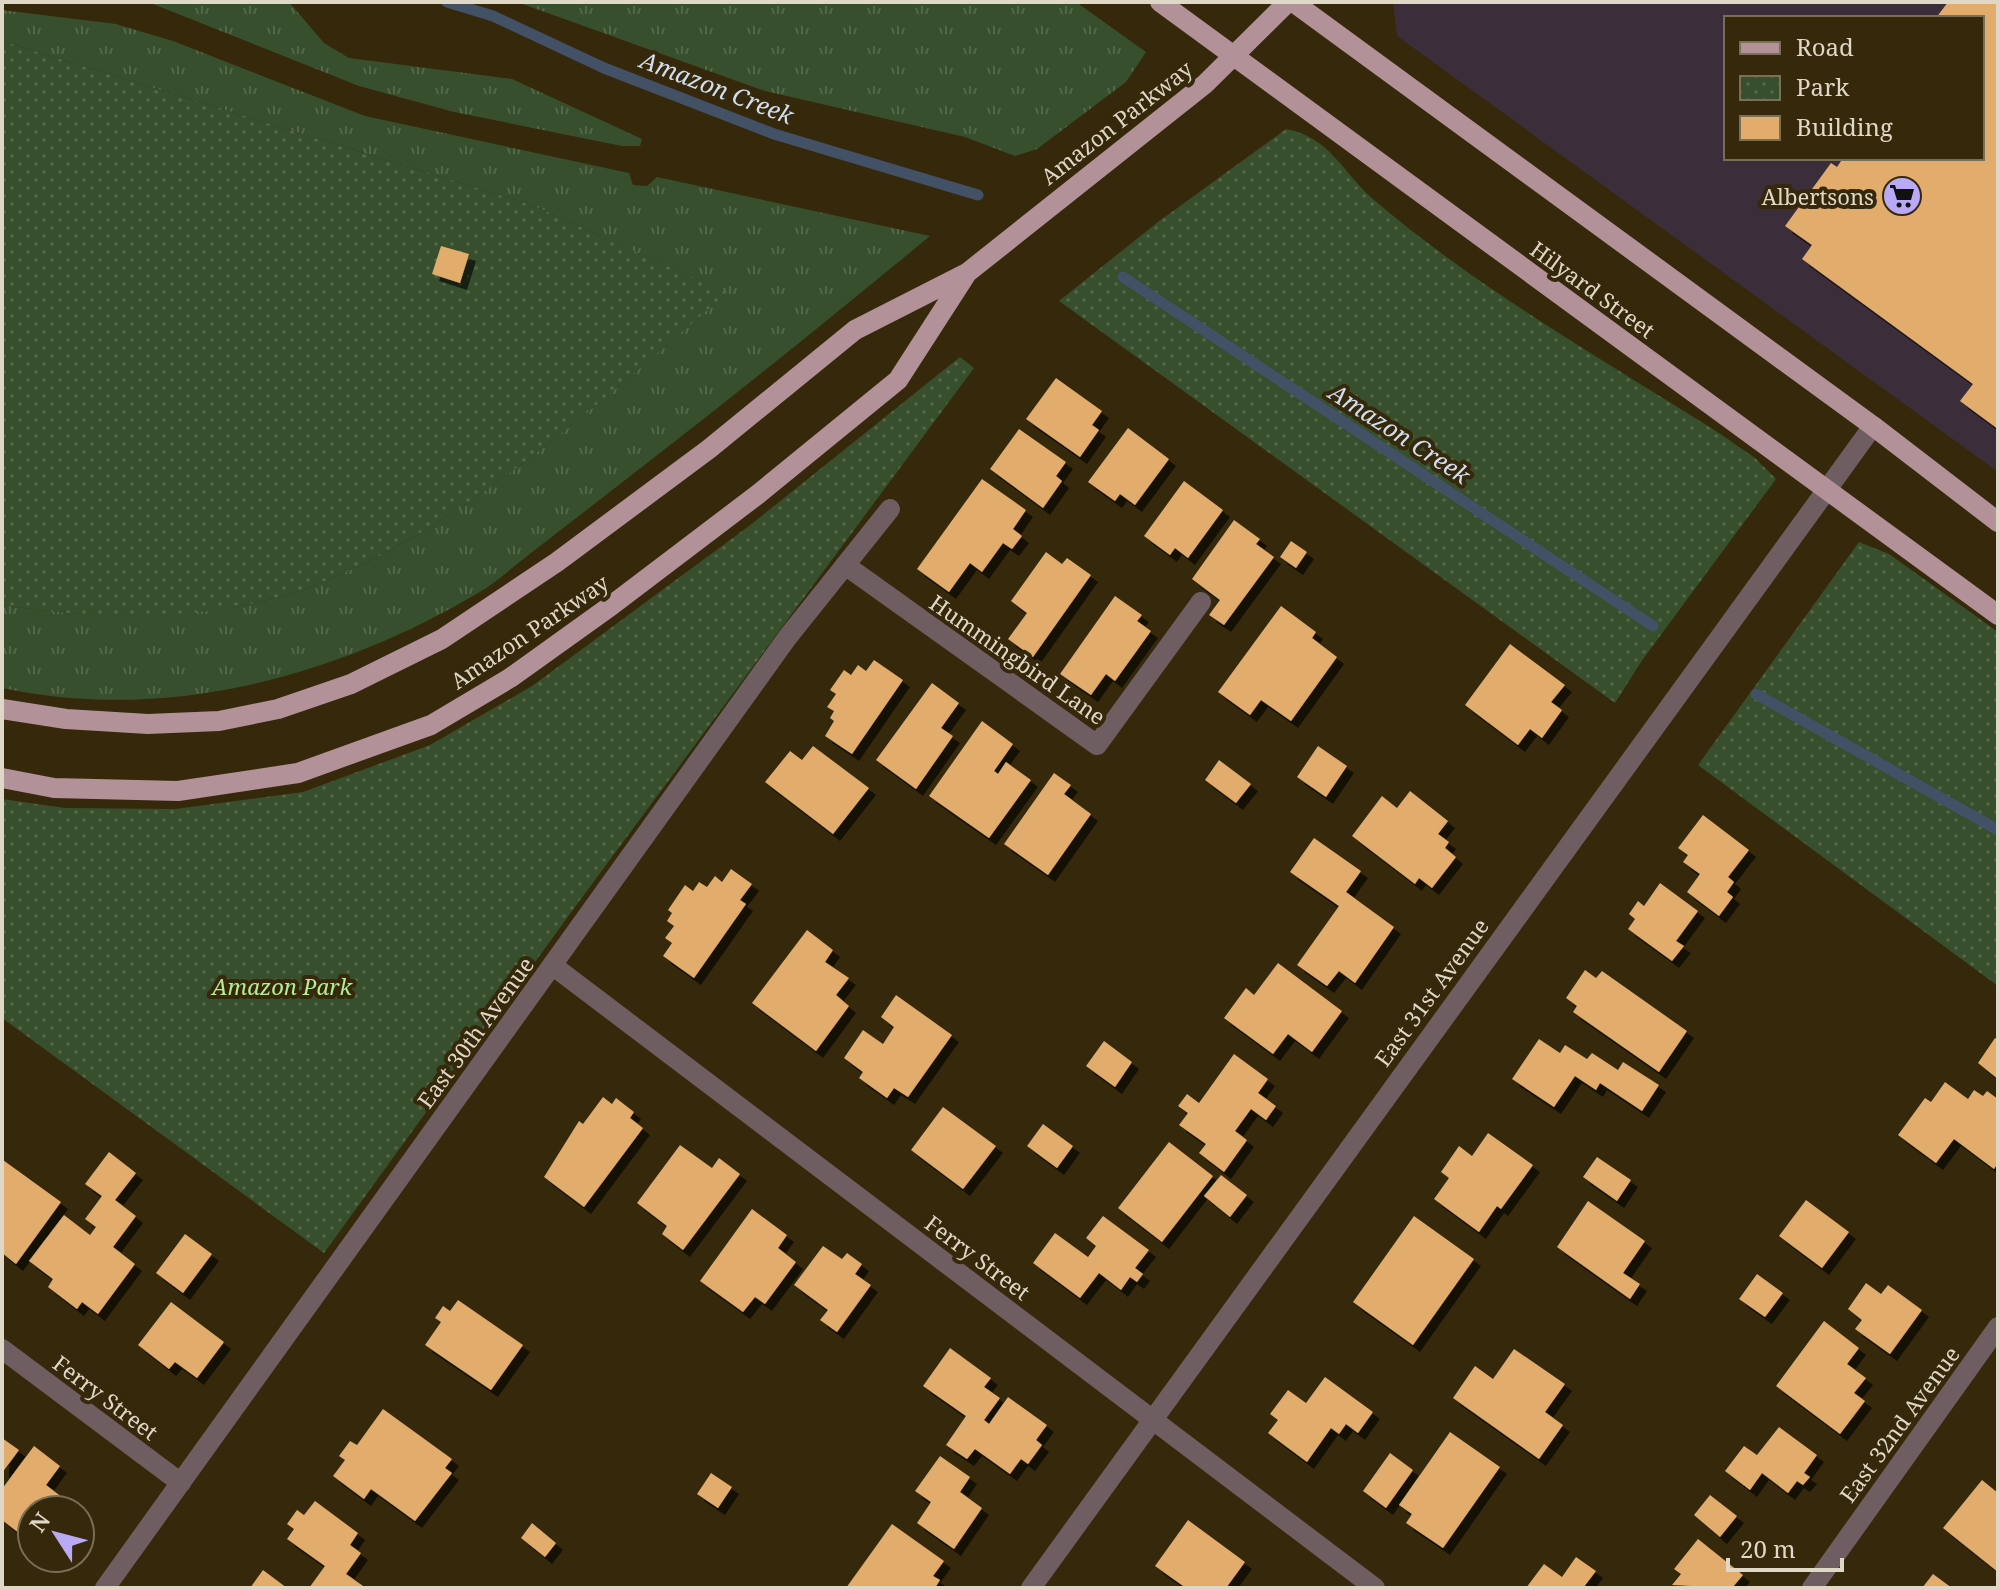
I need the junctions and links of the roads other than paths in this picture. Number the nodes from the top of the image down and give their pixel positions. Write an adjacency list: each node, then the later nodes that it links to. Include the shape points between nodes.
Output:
1 (1160, 2): 3 (main road, Hilyard Street)
2 (1290, 2): 3 (main road, Amazon Parkway); 5 (main road)
3 (1234, 55): 4 (main road, Amazon Parkway, via 1205,84); 6 (main road, Hilyard Street)
4 (967, 273): 12 (main road, Amazon Parkway, via 855,330 709,449 557,562 442,639 351,684 278,709 219,721 148,724); 13 (main road, Amazon Parkway, via 898,380 612,605 510,678 431,725 298,773 178,791 54,788)
5 (1873, 426): 6 (street, East 31st Avenue); 8 (main road)
6 (1827, 490): 11 (main road, Hilyard Street); 17 (street, East 31st Avenue)
7 (890, 509): 9 (street, East 30th Avenue)
8 (1998, 522)
9 (845, 565): 10 (street, Hummingbird Lane, via 1097,745); 14 (street, East 30th Avenue)
10 (1201, 602)
11 (1998, 615)
12 (2, 709)
13 (2, 778)
14 (552, 965): 17 (street, Ferry Street); 18 (street, East 30th Avenue)
15 (1998, 1327): 22 (street, East 32nd Avenue)
16 (2, 1349): 18 (street, Ferry Street)
17 (1153, 1420): 20 (street, East 31st Avenue); 21 (street, Ferry Street)
18 (181, 1483): 19 (street, East 30th Avenue)
19 (105, 1588)
20 (1031, 1588)
21 (1375, 1588)
22 (1812, 1588)

